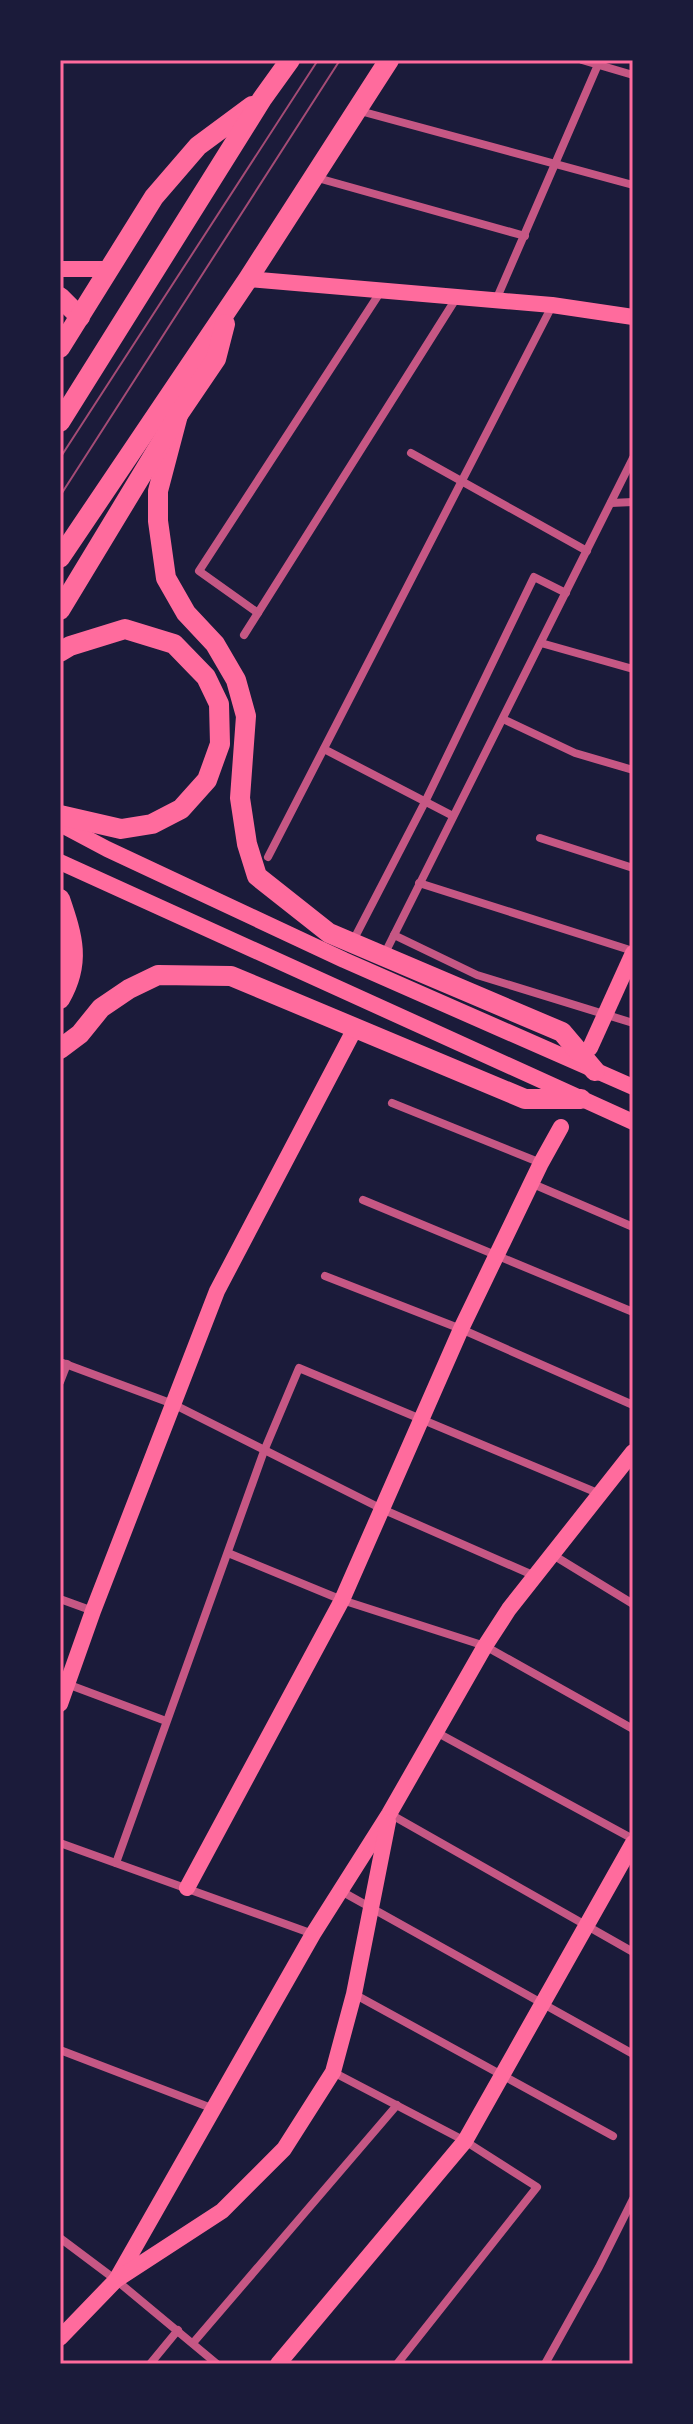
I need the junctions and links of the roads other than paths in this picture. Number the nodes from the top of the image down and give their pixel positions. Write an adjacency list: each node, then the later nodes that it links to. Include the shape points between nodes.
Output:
1 (290, 60): 6 (highway)
2 (389, 60): 7 (highway)
3 (582, 60): 4 (street)
4 (599, 63): 5 (street); 8 (street)
5 (633, 75)
6 (262, 99): 13 (highway, via 198,146 154,197); 25 (highway)
7 (357, 110): 8 (street); 9 (highway)
8 (557, 164): 10 (street); 11 (street)
9 (313, 177): 11 (street); 14 (highway)
10 (633, 185)
11 (525, 236): 18 (street)
12 (60, 269): 13 (main road)
13 (109, 269): 21 (highway)
14 (248, 279): 15 (main road); 20 (highway)
15 (381, 290): 16 (main road); 35 (street, via 199,571)
16 (458, 296): 18 (main road); 35 (street)
17 (60, 297): 21 (highway)
18 (496, 300): 19 (main road)
19 (552, 305): 22 (main road); 28 (street)
20 (229, 308): 24 (highway, via 216,359); 32 (highway)
21 (80, 317): 23 (highway)
22 (633, 317)
23 (60, 348)
24 (178, 415): 34 (highway); 63 (highway, via 158,491 166,578 236,680 246,716 240,798 257,876 329,933 562,1032)
25 (60, 422)
26 (411, 453): 28 (street)
27 (633, 458): 30 (street)
28 (461, 480): 31 (street); 41 (street)
29 (633, 502): 30 (street)
30 (611, 503): 31 (street)
31 (587, 551): 33 (street)
32 (60, 558)
33 (566, 593): 37 (street); 43 (street, via 534,577)
34 (60, 610)
35 (258, 613): 36 (street)
36 (244, 635)
37 (541, 643): 39 (street); 40 (street)
38 (60, 652): 44 (highway, via 125,629 174,644 206,677 219,704 220,744 207,780 181,809 152,824 121,829)
39 (633, 669)
40 (503, 719): 42 (street, via 575,753); 45 (street)
41 (324, 749): 43 (street); 48 (street)
42 (633, 770)
43 (425, 802): 45 (street); 54 (street)
44 (60, 815)
45 (453, 816): 51 (street)
46 (60, 824): 63 (main road, via 344,960)
47 (540, 838): 50 (street)
48 (268, 857)
49 (60, 862): 65 (main road)
50 (633, 868)
51 (419, 883): 53 (street); 55 (street)
52 (60, 899): 57 (highway, via 74,939 71,980)
53 (394, 935): 56 (street); 58 (street, via 477,975)
54 (355, 937)
55 (633, 952): 58 (main road)
56 (385, 953)
57 (60, 999)
58 (605, 1015): 59 (street); 61 (main road)
59 (633, 1023)
60 (351, 1036): 79 (main road, via 217,1291)
61 (590, 1048)
62 (60, 1049): 65 (highway, via 101,1008 158,975 231,976 525,1099)
63 (595, 1071): 64 (main road)
64 (633, 1087)
65 (581, 1099): 67 (main road)
66 (392, 1103): 69 (street)
67 (633, 1122)
68 (561, 1127): 69 (main road)
69 (541, 1163): 70 (main road)
70 (533, 1184): 72 (street); 73 (main road)
71 (363, 1200): 73 (street)
72 (633, 1227)
73 (498, 1255): 75 (street); 76 (main road)
74 (325, 1276): 76 (street)
75 (633, 1312)
76 (461, 1329): 80 (street); 81 (main road)
77 (64, 1363): 78 (street); 79 (street)
78 (60, 1382)
79 (173, 1404): 82 (street); 92 (main road)
80 (633, 1405)
81 (421, 1420): 82 (street, via 299,1368); 84 (street); 85 (main road)
82 (264, 1451): 85 (street); 86 (street)
83 (633, 1452): 84 (main road)
84 (600, 1494): 87 (main road)
85 (382, 1509): 88 (street); 90 (main road)
86 (228, 1553): 90 (street); 96 (street)
87 (553, 1555): 88 (main road); 91 (street)
88 (535, 1576): 93 (main road)
89 (60, 1599): 92 (street)
90 (342, 1600): 93 (street); 103 (main road)
91 (633, 1604)
92 (93, 1611): 94 (main road)
93 (485, 1646): 97 (street); 98 (main road)
94 (67, 1684): 95 (main road); 96 (street)
95 (60, 1704)
96 (166, 1721): 102 (street)
97 (633, 1729)
98 (436, 1732): 99 (main road); 100 (street)
99 (389, 1814): 104 (main road); 105 (main road); 106 (street)
100 (633, 1841): 106 (main road)
101 (60, 1843): 102 (street)
102 (116, 1863): 103 (street)
103 (187, 1888): 107 (street)
104 (340, 1890): 105 (street); 107 (main road)
105 (373, 1909): 109 (main road); 110 (street)
106 (587, 1925): 108 (street); 110 (main road)
107 (313, 1934): 116 (main road)
108 (633, 1952)
109 (354, 1994): 113 (main road); 114 (street)
110 (543, 2004): 112 (street); 114 (main road)
111 (60, 2050): 116 (street)
112 (633, 2054)
113 (333, 2072): 115 (street); 121 (main road, via 284,2149 222,2211)
114 (503, 2075): 117 (street); 118 (main road)
115 (397, 2105): 118 (street); 124 (street)
116 (214, 2109): 121 (main road)
117 (613, 2136)
118 (465, 2141): 127 (main road); 128 (street, via 537,2187)
119 (633, 2199): 129 (street)
120 (60, 2238): 121 (street)
121 (116, 2280): 122 (street); 123 (main road)
122 (178, 2330): 124 (street); 125 (street)
123 (60, 2338)
124 (193, 2343): 126 (street)
125 (150, 2364)
126 (217, 2364)
127 (278, 2364)
128 (397, 2364)
129 (545, 2364)

